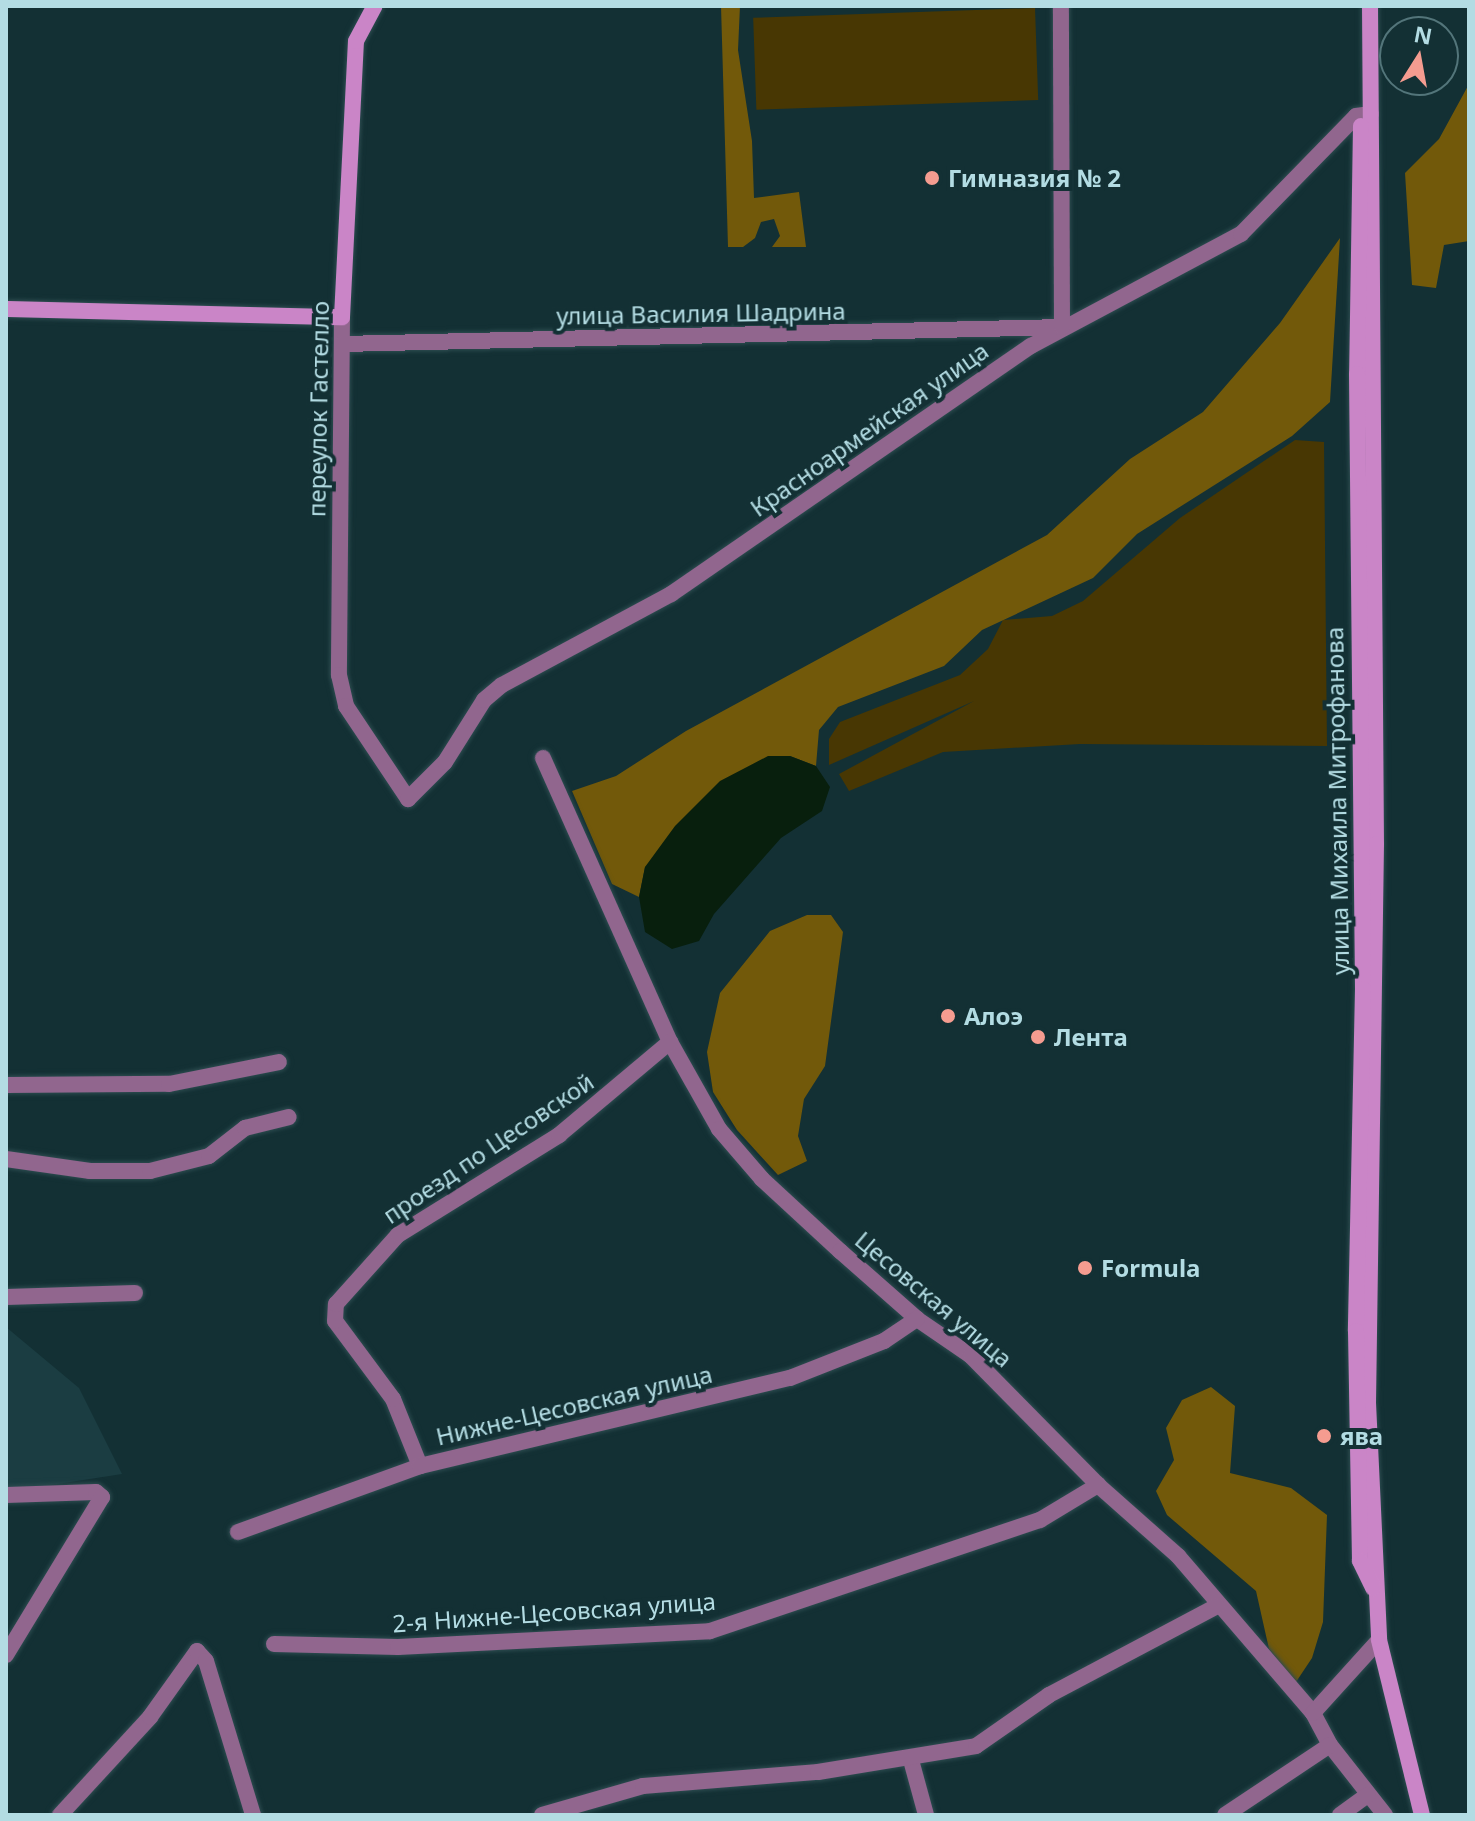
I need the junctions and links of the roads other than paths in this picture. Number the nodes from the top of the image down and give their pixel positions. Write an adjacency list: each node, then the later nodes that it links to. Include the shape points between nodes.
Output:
1 (367, 6): 5 (main road)
2 (375, 6): 5 (main road, переулок Гастелло)
3 (1061, 6): 9 (street)
4 (1370, 8): 6 (main road, улица Михаила Митрофанова)
5 (356, 41): 8 (main road, переулок Гастелло)
6 (1366, 114): 9 (street, Красноармейская улица, via 1241,234); 26 (main road, улица Михаила Митрофанова, via 1365,536 1375,1042 1368,1346)
7 (6, 309): 8 (main road)
8 (342, 317): 10 (street, переулок Гастелло)
9 (1062, 327): 10 (street, улица Василия Шадрина); 12 (street, Красноармейская улица, via 671,594 502,685 484,700 445,762)
10 (342, 344): 12 (street, переулок Гастелло, via 339,675 346,706)
11 (543, 758): 13 (street, Цесовская улица)
12 (408, 799)
13 (670, 1042): 20 (street, Цесовская улица, via 719,1129 762,1179); 21 (street, проезд по Цесовской, via 559,1135 398,1235 336,1304 335,1321 393,1399)
14 (279, 1062): 15 (street, via 169,1084)
15 (6, 1085)
16 (289, 1117): 17 (street, via 245,1128 209,1156 150,1171 90,1171)
17 (6, 1159)
18 (135, 1293): 19 (street)
19 (6, 1297)
20 (917, 1319): 21 (street, Нижне-Цесовская улица, via 884,1341 790,1378); 22 (street, Цесовская улица, via 971,1356)
21 (420, 1466): 24 (street, Нижне-Цесовская улица)
22 (1098, 1485): 25 (street, Цесовская улица, via 1178,1556); 27 (street, 2-я Нижне-Цесовская улица, via 1040,1520 710,1631 398,1647)
23 (6, 1495): 28 (street, via 96,1492 102,1497)
24 (238, 1532)
25 (1217, 1606): 29 (street, Цесовская улица); 31 (street, via 1049,1695 991,1740)
26 (1379, 1640): 29 (street); 40 (main road, улица Михаила Митрофанова)
27 (274, 1644)
28 (6, 1655)
29 (1313, 1713): 30 (street, Цесовская улица)
30 (1330, 1745): 32 (street, Цесовская улица); 37 (street)
31 (911, 1760): 35 (street, via 643,1786); 36 (street)
32 (1368, 1795): 38 (street); 39 (street, Цесовская улица)
33 (60, 1815): 34 (street, via 150,1717 197,1651 206,1661)
34 (253, 1815)
35 (542, 1815)
36 (926, 1815)
37 (1225, 1815)
38 (1340, 1815)
39 (1385, 1815)
40 (1422, 1815)

